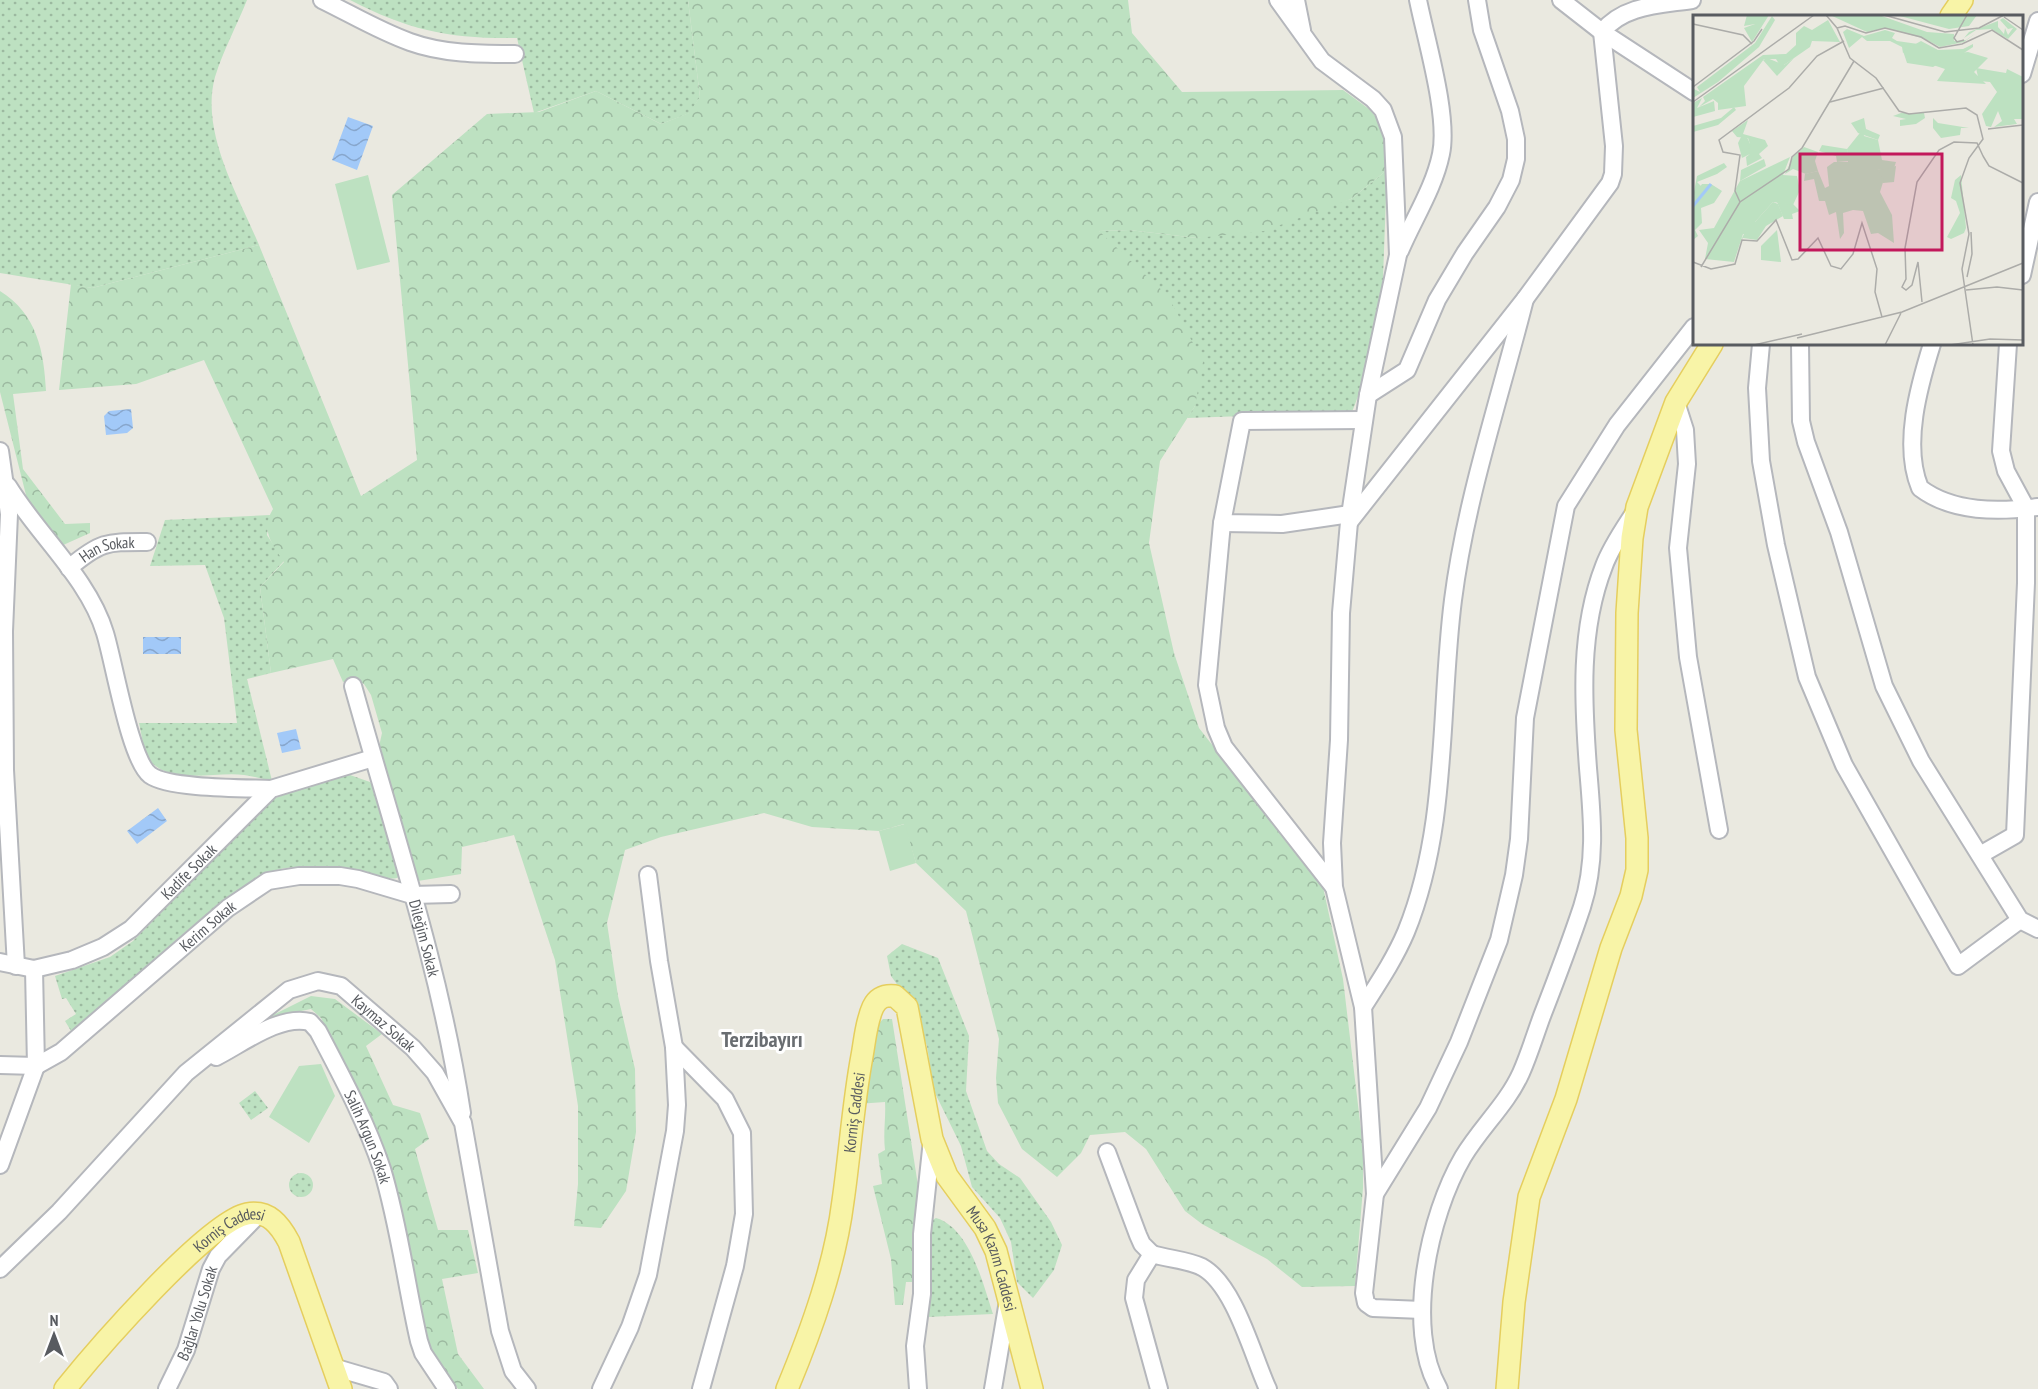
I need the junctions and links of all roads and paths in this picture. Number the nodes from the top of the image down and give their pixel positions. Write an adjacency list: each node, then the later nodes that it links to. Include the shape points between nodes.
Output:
1 (322, 0): 13 (street, via 425,46 461,53)
2 (1278, 0): 12 (street)
3 (1296, 0): 12 (street)
4 (1418, 0): 17 (street, via 1438,101 1442,151 1433,182)
5 (1477, 0): 26 (street, via 1516,139 1511,180 1437,300 1407,370)
6 (1561, 0): 11 (street)
7 (1692, 0): 11 (street, via 1633,10 1610,22)
8 (1962, 0): 9 (main road)
9 (1952, 15)
10 (2038, 21): 14 (street)
11 (1602, 32): 15 (street); 19 (street, via 1614,146 1613,174 1596,204)
12 (1304, 37): 17 (street, via 1336,74 1373,99 1390,125)
13 (514, 54)
14 (2023, 71)
15 (1693, 91)
16 (2038, 202): 18 (street)
17 (1398, 255): 26 (street)
18 (2023, 270)
19 (1525, 299): 33 (street); 50 (street, via 1461,554 1435,820 1426,862 1406,933)
20 (1693, 329): 59 (street, via 1617,424 1566,506 1527,706 1519,839 1499,940 1464,1032 1428,1108)
21 (1711, 345): 27 (main road)
22 (1761, 345): 46 (street, via 1759,433 1770,514 1807,677 1839,755 1958,966)
23 (1800, 345): 41 (street, via 1801,421 1806,442 1839,532 1884,686 1921,761)
24 (1932, 345): 32 (street, via 1915,400 1915,471 1920,488 1938,499 1965,507)
25 (2008, 345): 32 (street, via 2001,451 2006,471)
26 (1368, 395): 28 (street)
27 (1676, 402): 31 (main road); 40 (street, via 1685,430 1687,464 1678,548 1688,657)
28 (1364, 420): 33 (street); 34 (street, via 1242,421)
29 (0, 452): 30 (street)
30 (6, 483): 36 (street); 48 (street)
31 (1637, 507): 64 (street, via 1603,568 1586,639 1593,826 1589,882 1522,1071 1463,1157 1448,1189 1431,1247); 81 (main road, via 1627,613 1626,730 1637,870 1566,1099 1528,1197)
32 (2032, 508): 41 (street, via 2014,835)
33 (1349, 518): 34 (street, via 1282,524); 43 (street, via 1341,613 1332,843)
34 (1222, 523): 43 (street, via 1207,685 1216,728 1224,747)
35 (147, 542): 36 (street, Han Sokak, via 110,542 98,546)
36 (69, 568): 39 (street, via 89,594 102,621 143,770 172,783)
37 (353, 686): 38 (street, Dileğim Sokak)
38 (373, 758): 39 (street, Kadife Sokak); 45 (street, Dileğim Sokak)
39 (271, 789): 49 (street, Kadife Sokak, via 124,934 90,954)
40 (1719, 830)
41 (1980, 855): 46 (street)
42 (648, 875): 51 (street)
43 (1334, 887): 50 (street)
44 (450, 894): 45 (street, Kerim Sokak)
45 (412, 895): 53 (street, Kerim Sokak, via 340,876 268,881 228,908 82,1035); 55 (street, Dileğim Sokak, via 453,1050)
46 (2020, 920): 47 (street)
47 (2038, 929)
48 (8, 964): 49 (street, Kadife Sokak)
49 (34, 969): 53 (street)
50 (1363, 1006): 59 (street)
51 (674, 1047): 72 (street, via 675,1131 657,1239 639,1304); 73 (street, via 725,1100 742,1133 744,1214 735,1266)
52 (0, 1065): 53 (street)
53 (36, 1066): 58 (street)
54 (186, 1073): 55 (street, Kaymaz Sokak, via 289,990 304,984 330,982 353,994 424,1058); 62 (street, Kaymaz Sokak, via 59,1212); 70 (street, Salih Argun Sokak, via 286,1023 303,1020 315,1026 367,1130 381,1168 394,1213 419,1341)
55 (463, 1123): 71 (street, Kaymaz Sokak, via 500,1331 513,1371)
56 (932, 1139): 63 (main road, Musa Kazım Caddesi, via 947,1176 985,1228); 74 (main road, Korniş Caddesi, via 907,1007 895,996 886,995 874,1005 864,1044 839,1228 812,1324); 75 (street, via 915,1346)
57 (1107, 1152): 61 (street, via 1138,1235)
58 (0, 1165)
59 (1375, 1194): 64 (street, via 1366,1303 1373,1308)
60 (258, 1214): 65 (main road, Korniş Caddesi, via 277,1222 289,1242); 66 (main road, Korniş Caddesi, via 236,1218 211,1235 113,1332); 67 (street, Bağlar Yolu Sokak, via 218,1256 211,1269 186,1350)
61 (1152, 1254): 78 (street, via 1136,1280 1134,1298); 79 (street, via 1201,1266 1215,1278 1251,1344)
62 (0, 1269)
63 (1009, 1292): 76 (street); 77 (main road, Musa Kazım Caddesi)
64 (1422, 1310): 80 (street, via 1426,1363)
65 (333, 1367): 68 (main road, Korniş Caddesi); 69 (street, via 384,1382)
66 (65, 1389)
67 (167, 1389)
68 (341, 1389)
69 (389, 1389)
70 (447, 1389)
71 (527, 1389)
72 (601, 1389)
73 (701, 1389)
74 (787, 1389)
75 (918, 1389)
76 (993, 1389)
77 (1032, 1389)
78 (1159, 1389)
79 (1268, 1389)
80 (1439, 1389)
81 (1507, 1389)

